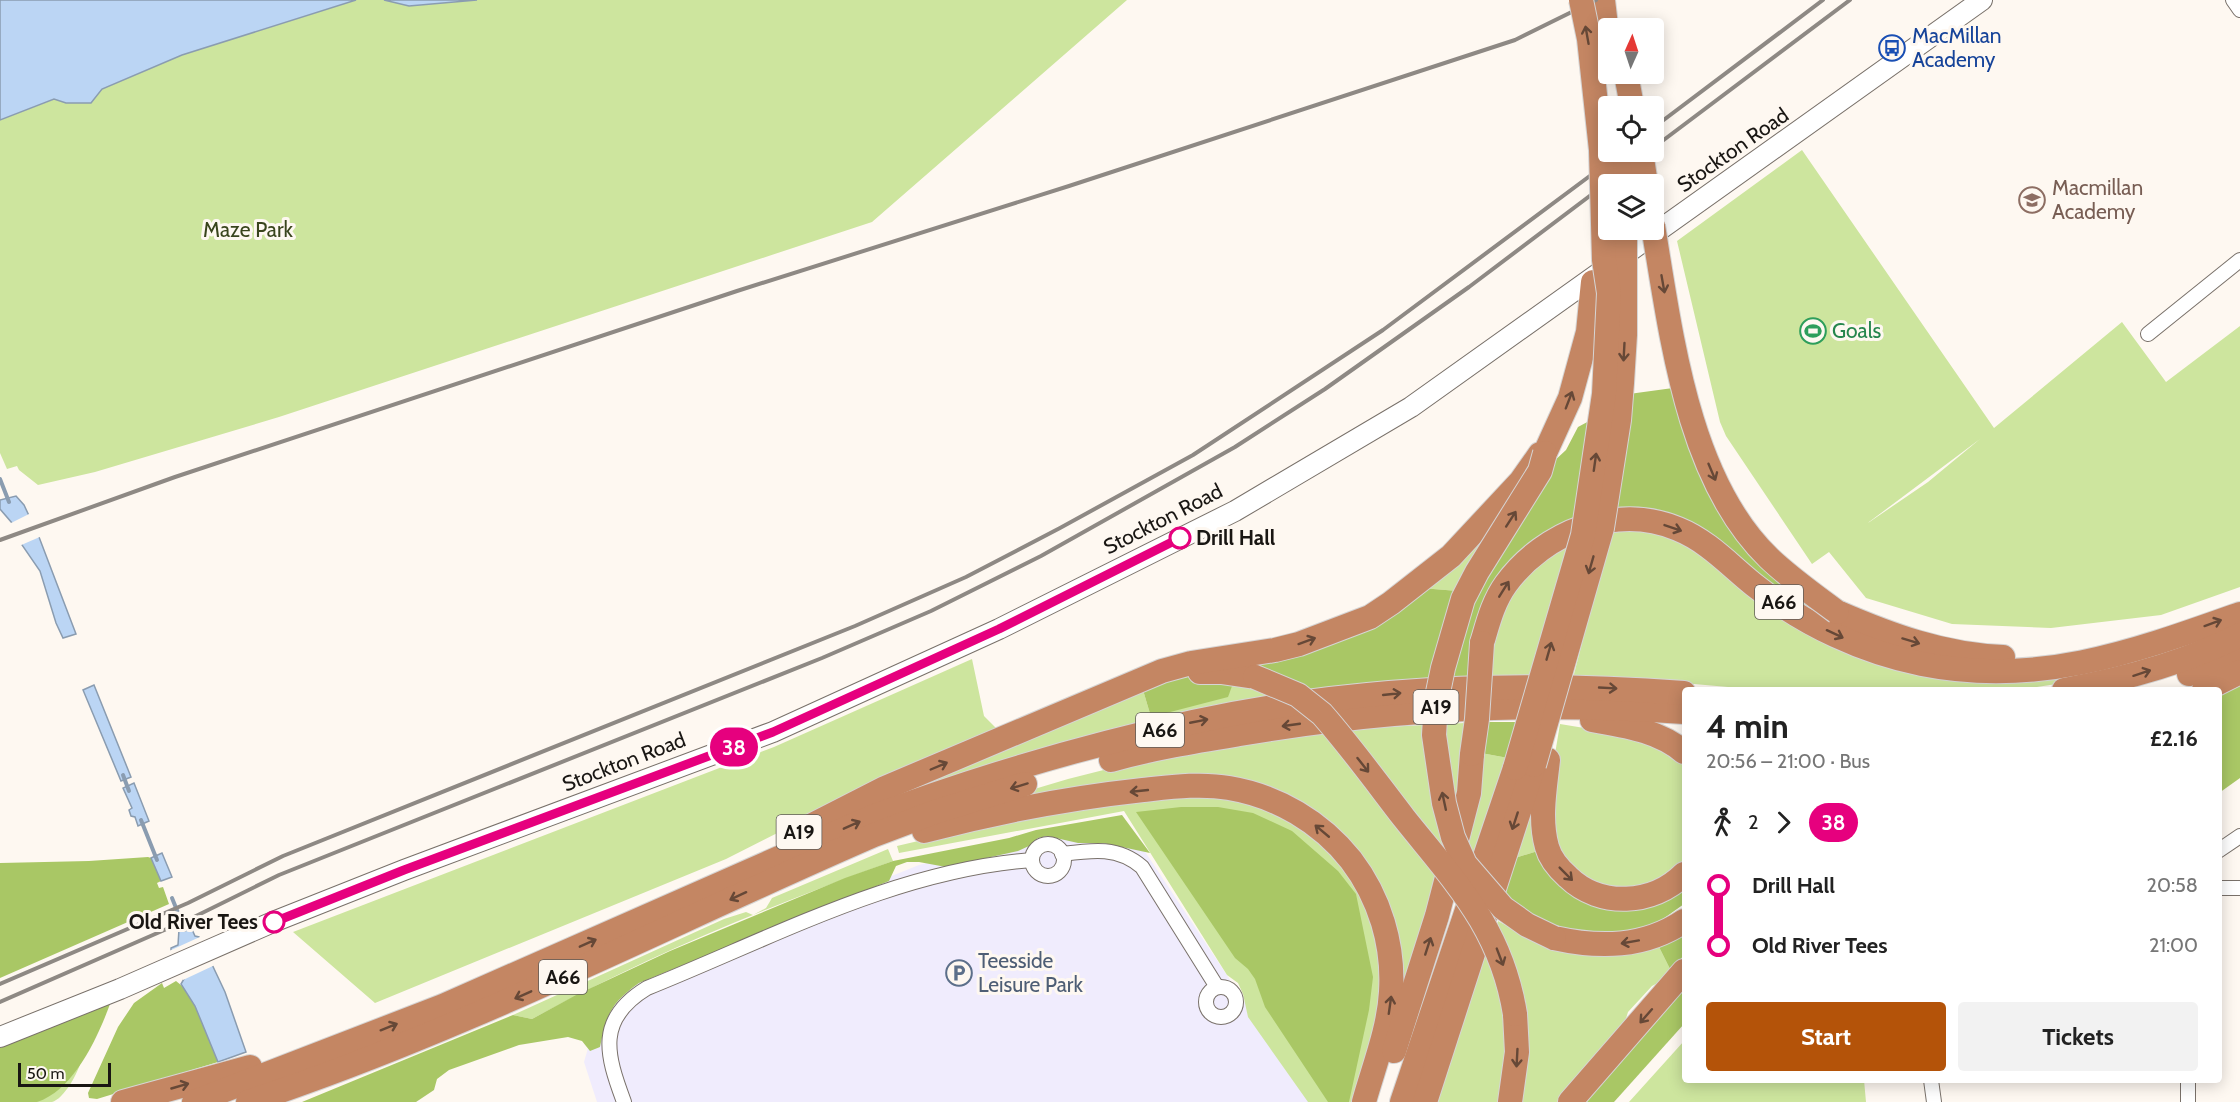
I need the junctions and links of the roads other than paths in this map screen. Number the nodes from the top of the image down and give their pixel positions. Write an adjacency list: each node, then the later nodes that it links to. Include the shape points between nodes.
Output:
1 (1581, 0): 10 (highway, A19, one-way to 1, bridge, via 1601,150)
2 (1604, 0): 6 (highway); 7 (highway)
3 (1982, 0): 40 (main road, Stockton Road, via 1411,407 1235,510 999,629 773,732 404,870)
4 (2233, 0): 5 (street)
5 (2240, 10)
6 (1606, 18)
7 (1611, 18)
8 (1625, 240): 27 (highway, one-way to 27, bridge, via 1625,335 1619,420 1602,528)
9 (1655, 240): 16 (highway, A66, one-way to 16, bridge, via 1673,346 1699,441 1717,484 1740,523 1768,557 1837,612 1913,642 1993,657 2034,659)
10 (1604, 260): 13 (highway, A19, one-way to 10, via 1570,398 1588,332 1593,282); 27 (highway, A19, one-way to 10, bridge, via 1583,535 1604,394 1609,293)
11 (2240, 260): 12 (street)
12 (2148, 334)
13 (1545, 453): 22 (highway, A19, one-way to 13, via 1162,671 1275,651 1370,617 1451,556 1521,482 1540,454); 37 (highway, A19, one-way to 13, bridge, via 1632,943 1589,945 1554,938 1527,926 1503,908 1465,864 1453,837 1434,735 1443,668 1463,599 1540,471)
14 (2240, 614): 16 (highway, A66, one-way to 14)
15 (2240, 635): 19 (highway, one-way to 15, via 2132,676)
16 (2145, 645): 51 (highway, A66, one-way to 16, bridge, via 1437,916 1470,793 1482,643 1492,611 1523,563 1568,532 1622,519 1677,528 1702,541 1758,589 1796,614 1857,644 1922,664 2012,672 2102,659)
17 (2240, 654): 20 (highway)
18 (2240, 672): 21 (highway)
19 (2079, 687)
20 (2150, 687)
21 (2210, 687)
22 (1113, 692): 36 (highway, A19, one-way to 22, via 714,875 885,788); 54 (highway, A19, one-way to 54, bridge, via 1168,676 1221,672 1255,677 1298,695 1322,714 1461,890 1493,939 1507,976 1515,1014 1517,1052)
23 (1682, 693): 36 (highway, A66, one-way to 23, via 872,817 934,794 1195,722 1328,700 1466,689 1581,687)
24 (1516, 706): 25 (highway, A66); 26 (highway, A66, via 1627,726 1672,742); 32 (highway, A66, one-way to 32, via 1347,718 1132,754 935,812)
25 (1682, 712)
26 (1682, 750)
27 (1532, 764): 33 (highway, one-way to 33, via 1547,849 1575,884 1617,899 1639,898 1661,891); 52 (highway, A19); 53 (highway, A19, one-way to 53)
28 (2240, 836): 29 (street)
29 (2222, 848)
30 (1062, 854): 31 (street, via 1055,846 1045,845 1036,850); 31 (street, via 1061,869 1048,876 1039,873); 39 (street, via 1106,850 1142,867)
31 (1032, 860): 49 (street, via 989,864 881,891 647,988 621,1011 610,1038 610,1065)
32 (791, 871): 42 (highway, A66, one-way to 42, via 462,1022); 50 (highway, A66, one-way to 32, via 1391,994 1385,928 1369,886 1343,850 1310,820 1271,799 1208,786 1084,798 933,828)
33 (1682, 875)
34 (2222, 888): 35 (street)
35 (2240, 888)
36 (664, 909): 41 (highway, A66, one-way to 36)
37 (1682, 922)
38 (1682, 974): 55 (highway, one-way to 55)
39 (1217, 987)
40 (0, 1037)
41 (335, 1049): 45 (highway, A66, one-way to 41, via 248,1067); 46 (highway, A66)
42 (332, 1074): 47 (highway, A66); 48 (highway, A66)
43 (1931, 1083): 56 (street)
44 (2188, 1083): 57 (street)
45 (123, 1102)
46 (194, 1102)
47 (248, 1102)
48 (276, 1102)
49 (624, 1102)
50 (1364, 1102)
51 (1378, 1102)
52 (1402, 1102)
53 (1425, 1102)
54 (1510, 1102)
55 (1570, 1102)
56 (1934, 1102)
57 (2188, 1102)

